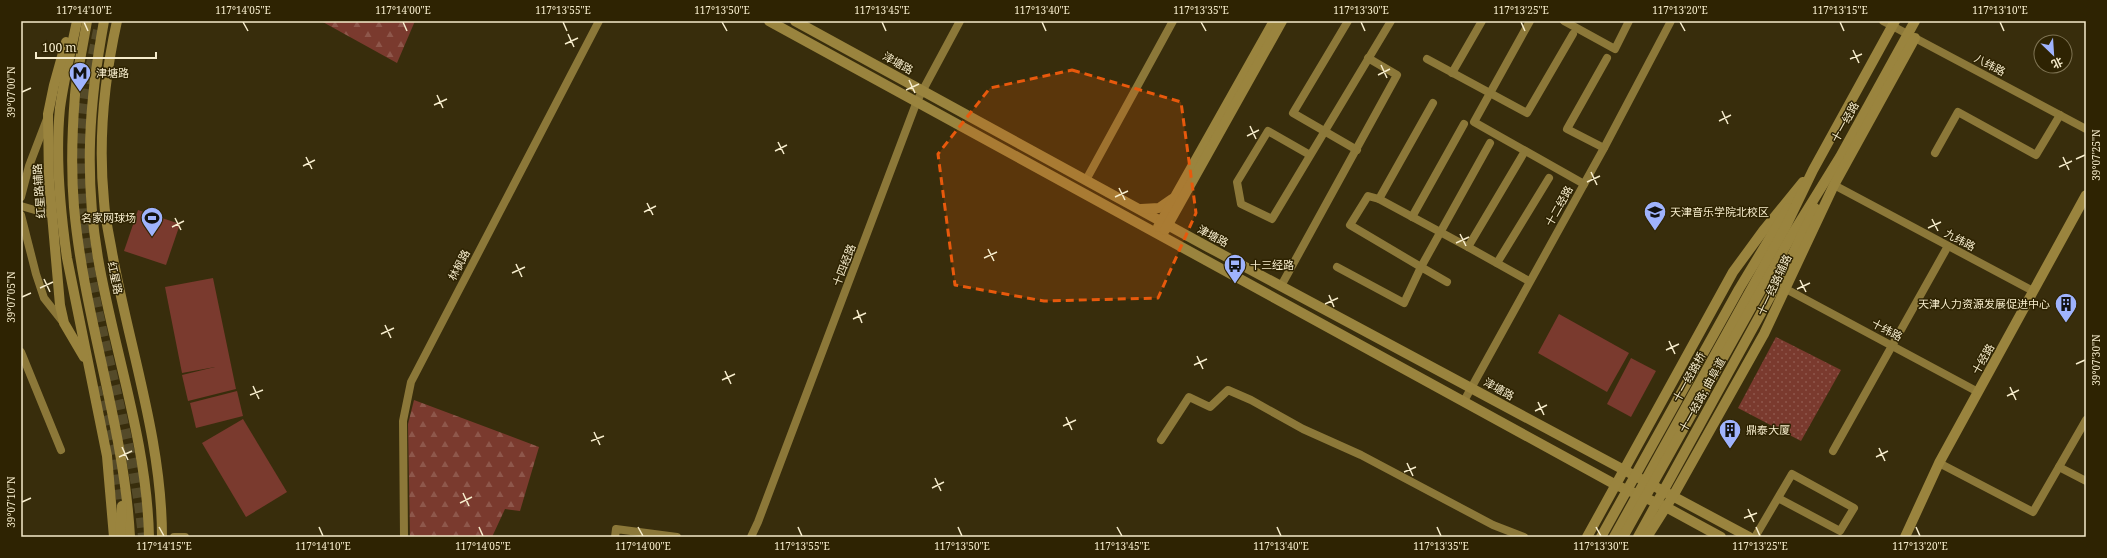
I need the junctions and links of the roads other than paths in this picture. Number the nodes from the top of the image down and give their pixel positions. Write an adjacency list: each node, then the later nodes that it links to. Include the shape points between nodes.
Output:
1 (72, 21): 33 (main road, 红星路辅路)
2 (77, 21): 94 (main road, via 60,110 58,152 62,225 107,456)
3 (87, 21): 88 (main road, via 75,95 74,207 91,317 112,404)
4 (104, 21): 97 (main road, 红星路, via 90,120 92,212 98,258 141,457)
5 (117, 21): 98 (main road, via 103,103 104,201 121,303 152,437)
6 (599, 21): 101 (street, 林枫路, via 411,382 403,421)
7 (769, 21): 31 (main road)
8 (795, 21): 29 (main road, 津塘路)
9 (960, 21): 29 (street, 十四经路)
10 (1173, 21): 47 (street)
11 (1274, 21): 50 (main road)
12 (1282, 21): 50 (main road)
13 (1348, 21): 37 (street, via 1293,113)
14 (1390, 21): 25 (street)
15 (1482, 21): 28 (street)
16 (1530, 21): 30 (street)
17 (1564, 21): 23 (street)
18 (1582, 21): 23 (street)
19 (1629, 21): 23 (street, via 1614,49)
20 (1671, 21): 39 (street, 十二经路)
21 (1914, 21): 24 (main road, 十一经路)
22 (1890, 23): 24 (street, 八纬路); 45 (main road, 十一经路)
23 (1575, 31): 30 (street, via 1527,113)
24 (1911, 36): 34 (street, 八纬路); 44 (main road, 十一经路); 49 (main road, 十一经路辅路)
25 (1368, 58): 37 (street); 40 (street, via 1397,75)
26 (1607, 58): 39 (street, via 1567,128)
27 (1427, 59): 28 (street)
28 (1452, 72): 30 (street)
29 (923, 91): 31 (street, 十四经路); 47 (main road, 津塘路)
30 (1491, 94): 41 (street, via 1474,122)
31 (917, 101): 59 (main road); 104 (street, 十四经路)
32 (1433, 103): 53 (street)
33 (48, 114): 52 (street); 56 (main road, 红星路辅路)
34 (2060, 115): 36 (street, 八纬路); 42 (street, via 2036,155 1958,112)
35 (1464, 124): 58 (street)
36 (2086, 129)
37 (1324, 131): 40 (street); 43 (street)
38 (1490, 143): 62 (street)
39 (1604, 148): 48 (street, 十二经路)
40 (1357, 150): 71 (street)
41 (1525, 151): 48 (street); 65 (street)
42 (1936, 153)
43 (1310, 155): 43 (street, via 1272,219 1241,204 1237,182 1268,131)
44 (1840, 157): 61 (main road, 十一经路); 110 (main road, 十一经路; 曲阜道, via 1788,264)
45 (1813, 170): 61 (main road, 十一经路); 87 (main road, via 1733,272); 107 (main road, 十一经路桥, via 1739,289)
46 (1549, 178): 66 (street)
47 (1086, 180): 55 (main road, 津塘路)
48 (1584, 184): 69 (street, 十二经路)
49 (1834, 185): 64 (street, 九纬路); 72 (main road, 十一经路辅路)
50 (1181, 195): 55 (main road, via 1159,208); 60 (main road)
51 (2086, 195): 73 (main road, 十经路)
52 (21, 197)
53 (1379, 199): 58 (street); 68 (street, via 1368,196 1350,225)
54 (21, 206): 56 (street)
55 (1137, 208): 60 (main road, 津塘路)
56 (52, 214): 74 (main road, 红星路辅路, via 60,305)
57 (21, 215): 74 (street, via 44,298)
58 (1412, 217): 62 (street)
59 (1131, 219): 60 (main road); 63 (main road)
60 (1162, 220): 63 (main road); 71 (main road, 津塘路)
61 (1789, 230): 108 (main road, 十一经路桥); 109 (main road, 十一经路桥)
62 (1440, 232): 65 (street); 68 (street)
63 (1158, 234): 80 (main road)
64 (1948, 246): 73 (street, 九纬路); 75 (street)
65 (1468, 247): 66 (street)
66 (1496, 263): 69 (street)
67 (1336, 267): 68 (street, via 1404,303)
68 (1421, 267): 70 (street)
69 (1529, 281): 78 (street, 十二经路)
70 (1447, 282)
71 (1281, 286): 78 (main road, 津塘路)
72 (1786, 289): 75 (street, 十纬路); 91 (main road, 十一经路辅路, via 1764,334)
73 (2033, 291): 79 (main road, 十经路)
74 (64, 323): 77 (main road, 红星路辅路)
75 (1892, 345): 79 (street, 十纬路); 84 (street)
76 (21, 352): 83 (street)
77 (84, 357)
78 (1472, 388): 80 (street, 十二经路); 87 (main road, 津塘路)
79 (1978, 392): 85 (main road, 十经路)
80 (1464, 401): 90 (main road)
81 (2086, 420): 86 (street)
82 (1161, 440): 105 (street, via 1189,398 1210,408 1228,390 1303,429 1361,455 1493,525)
83 (61, 450)
84 (1833, 450)
85 (1939, 463): 86 (street, via 2033,512); 115 (main road, 十经路)
86 (2059, 467): 89 (street)
87 (1624, 472): 90 (main road); 91 (main road, 津塘路)
88 (124, 476): 95 (main road); 96 (main road)
89 (2086, 480)
90 (1616, 485): 93 (main road); 106 (main road)
91 (1673, 496): 93 (main road, 十一经路辅路); 113 (main road, 津塘路)
92 (1778, 498): 92 (street, via 1792,474 1854,508 1840,531); 114 (street)
93 (1666, 507): 111 (main road, 十一经路辅路); 112 (main road)
94 (114, 537)
95 (120, 537)
96 (130, 537)
97 (149, 537)
98 (162, 537)
99 (174, 537): 100 (street)
100 (185, 537)
101 (404, 537)
102 (615, 537): 103 (street, via 616,529)
103 (677, 537)
104 (751, 537)
105 (1524, 537)
106 (1587, 537)
107 (1601, 537)
108 (1614, 537)
109 (1624, 537)
110 (1638, 537)
111 (1647, 537)
112 (1720, 537)
113 (1749, 537)
114 (1755, 537)
115 (1905, 537)

